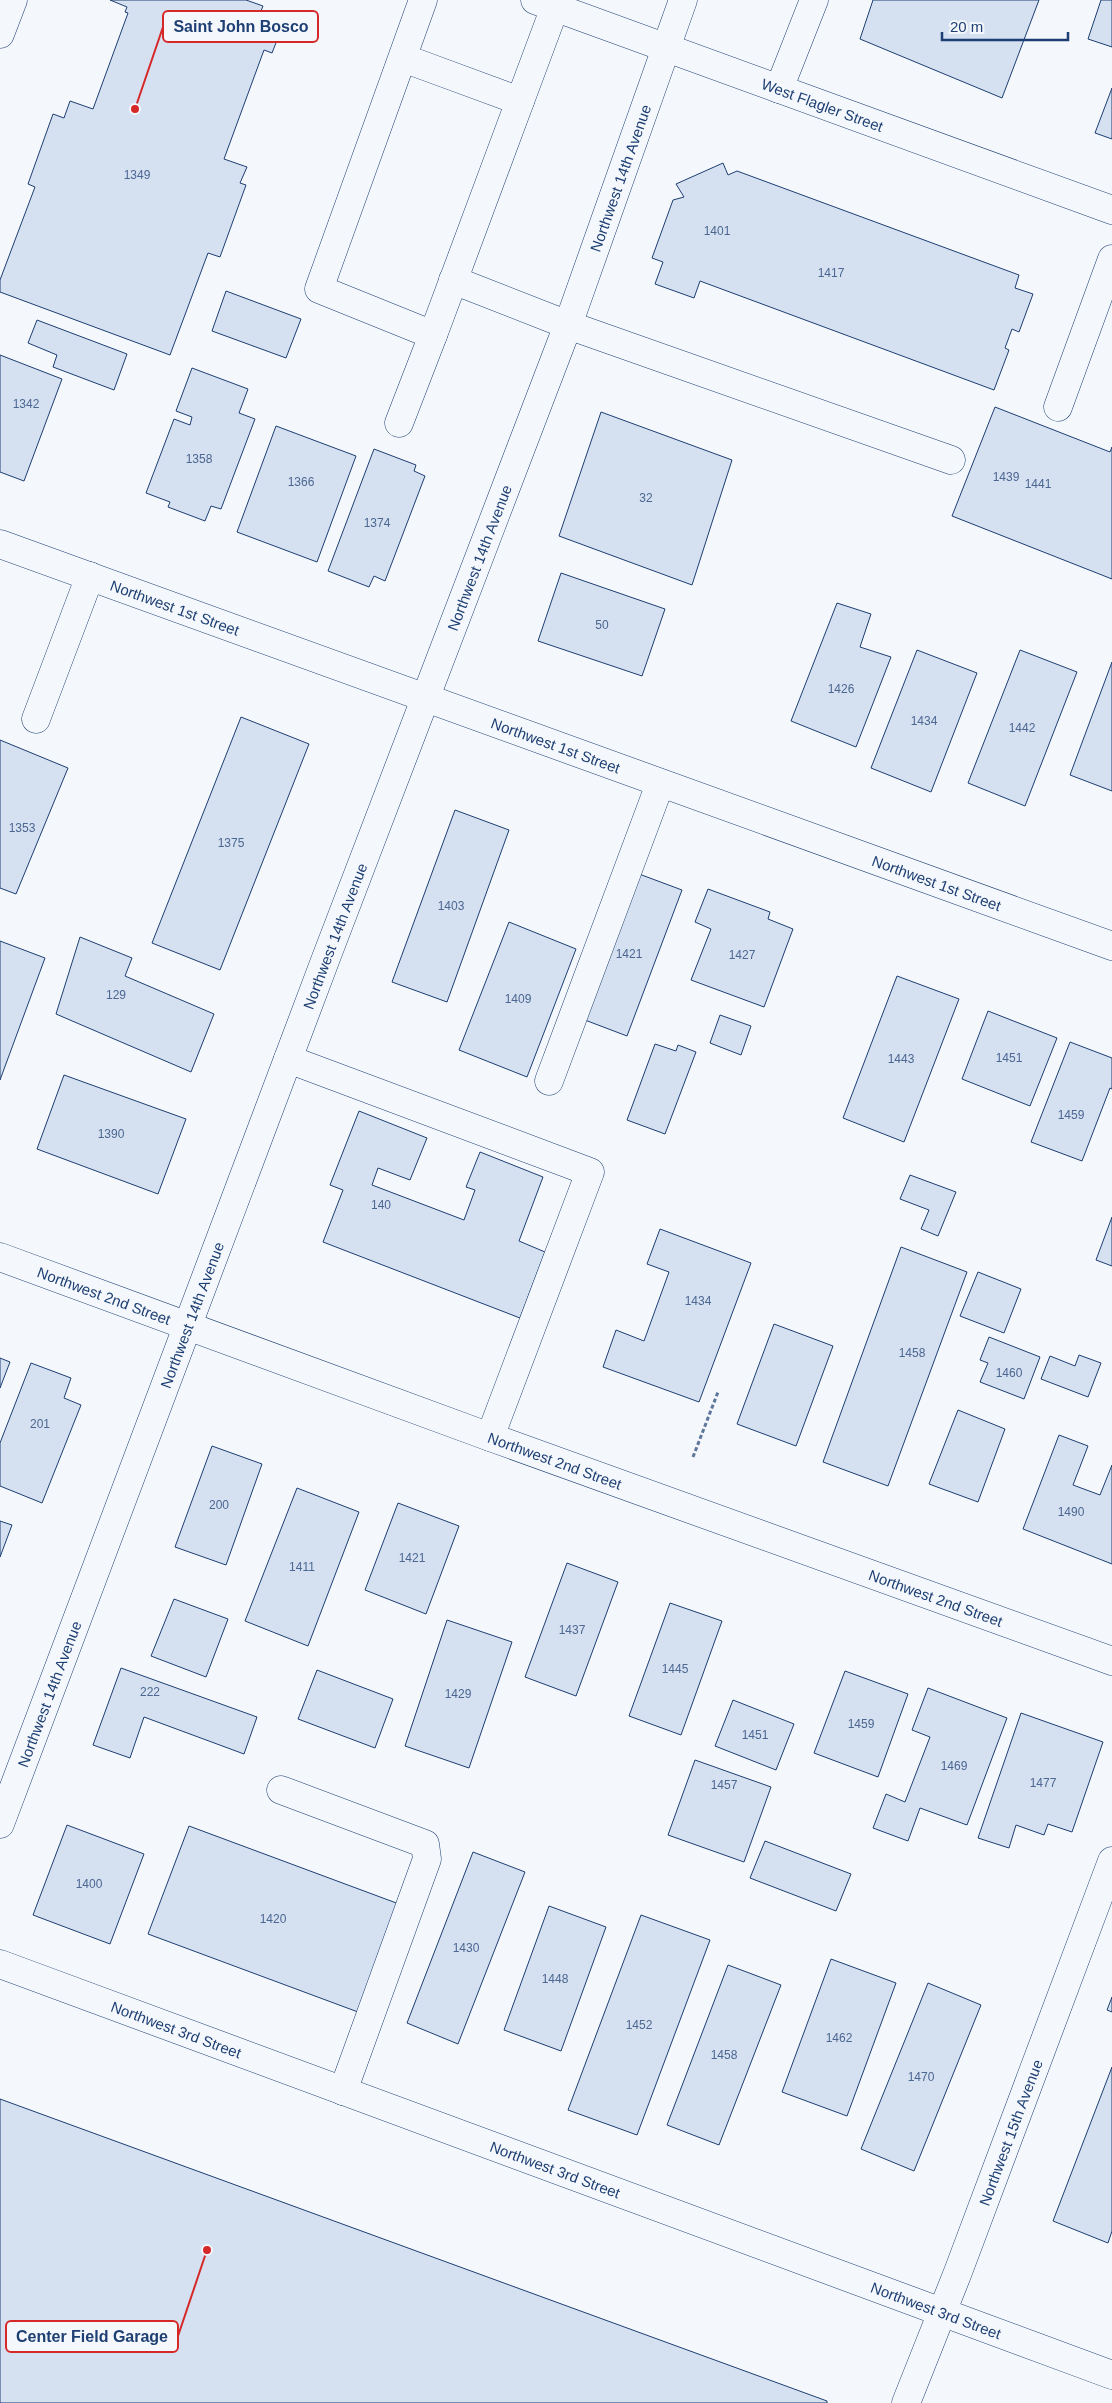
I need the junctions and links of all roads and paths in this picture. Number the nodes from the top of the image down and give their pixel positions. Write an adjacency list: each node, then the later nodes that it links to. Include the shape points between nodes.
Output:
1 (13, 0): 6 (street)
2 (423, 0): 8 (street)
3 (683, 0): 7 (street, Northwest 14th Avenue)
4 (814, 0): 9 (street)
5 (545, 4): 7 (street, West Flagler Street); 10 (street)
6 (0, 34)
7 (665, 48): 9 (street, West Flagler Street); 14 (street, Northwest 14th Avenue)
8 (403, 58): 10 (street); 15 (street, via 319,289)
9 (780, 89): 11 (street, West Flagler Street)
10 (520, 101): 13 (street)
11 (1112, 210)
12 (1112, 259): 16 (street)
13 (453, 280): 14 (street); 15 (street)
14 (568, 325): 18 (street); 21 (street, Northwest 14th Avenue)
15 (433, 335): 17 (street)
16 (1058, 407)
17 (399, 424)
18 (950, 460)
19 (0, 544): 20 (street, Northwest 1st Street)
20 (90, 576): 21 (street, Northwest 1st Street); 22 (street)
21 (426, 699): 23 (street, Northwest 1st Street); 25 (street, Northwest 14th Avenue)
22 (36, 718)
23 (660, 784): 24 (street, Northwest 1st Street); 26 (street)
24 (1112, 946)
25 (288, 1059): 28 (street, Northwest 14th Avenue); 30 (street, via 590,1172)
26 (549, 1081)
27 (0, 1257): 28 (street, Northwest 2nd Street)
28 (188, 1325): 30 (street, Northwest 2nd Street); 34 (street, Northwest 14th Avenue)
29 (718, 1392): 31 (path)
30 (490, 1437): 32 (street, Northwest 2nd Street)
31 (694, 1456)
32 (1112, 1661)
33 (281, 1790): 37 (street, via 425,1844 427,1860)
34 (0, 1824)
35 (1112, 1861): 38 (street, Northwest 15th Avenue)
36 (0, 1964): 37 (street, Northwest 3rd Street)
37 (343, 2091): 38 (street, Northwest 3rd Street)
38 (941, 2313): 39 (street, Northwest 3rd Street); 40 (street, Northwest 15th Avenue)
39 (1112, 2375)
40 (906, 2403)

